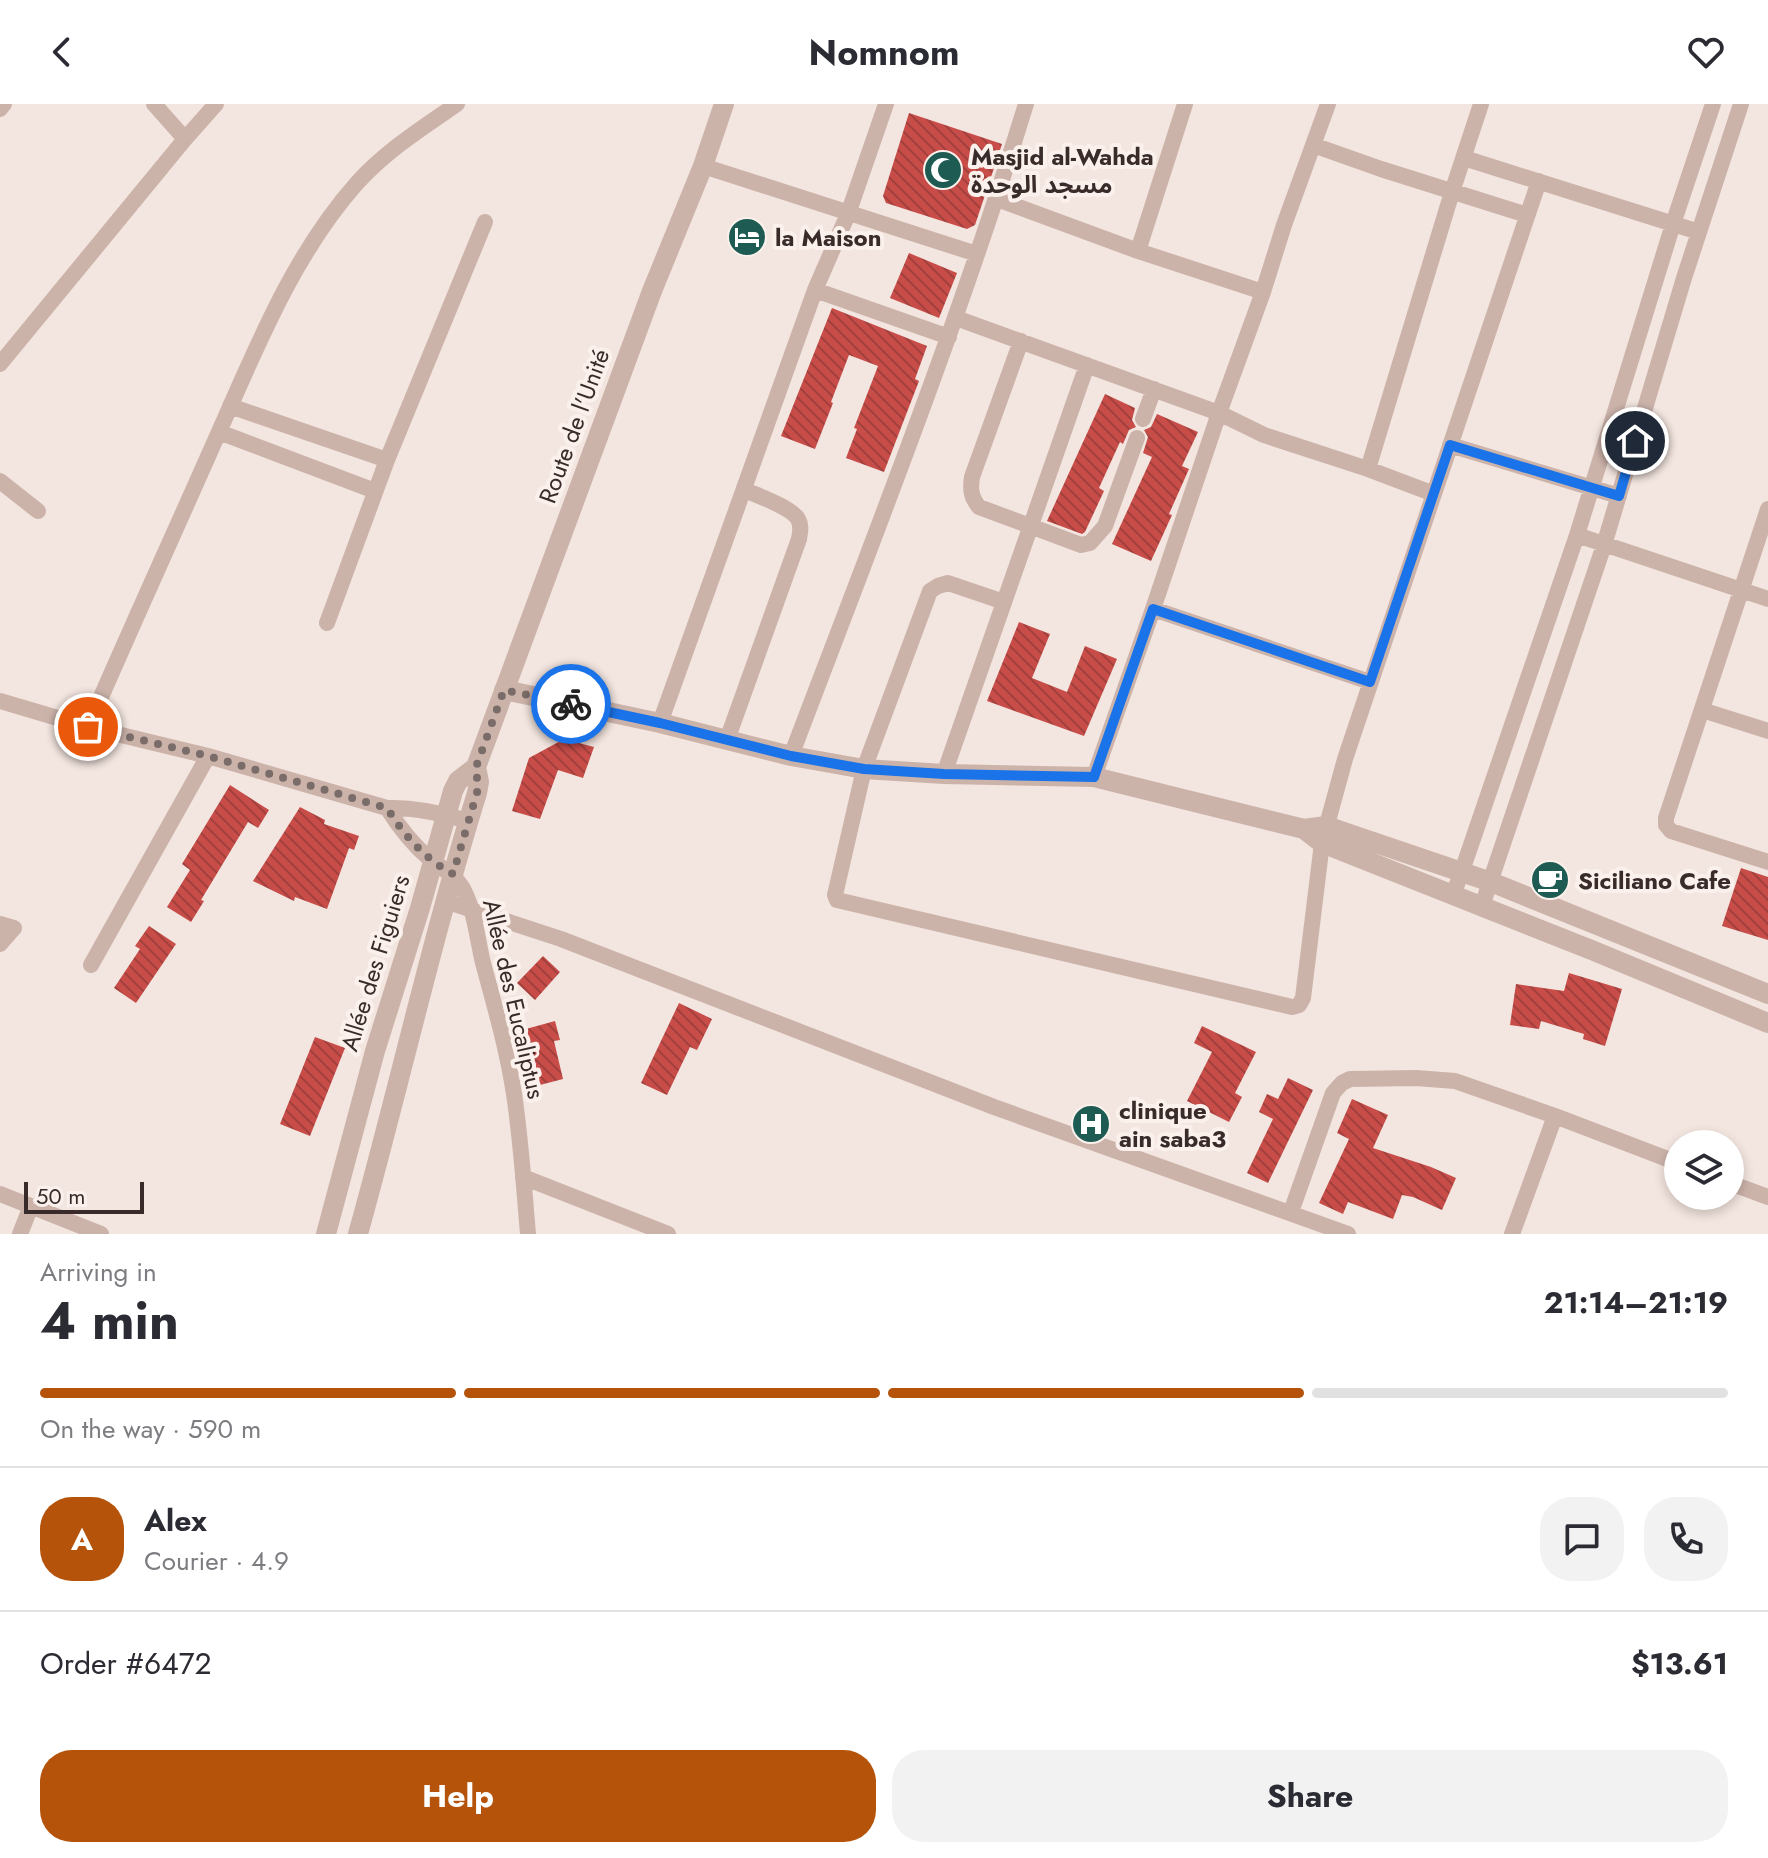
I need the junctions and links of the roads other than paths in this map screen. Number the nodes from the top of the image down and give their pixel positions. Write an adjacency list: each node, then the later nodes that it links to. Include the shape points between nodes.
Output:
1 (4, 104): 13 (street)
2 (154, 104): 14 (street)
3 (216, 104): 14 (street)
4 (457, 104): 36 (street, via 384,157 336,209 268,322)
5 (724, 104): 17 (street, Route de l'Unité)
6 (886, 104): 21 (street)
7 (1026, 104): 20 (street)
8 (1185, 104): 26 (street)
9 (1328, 104): 15 (street)
10 (1481, 104): 16 (street)
11 (1713, 104): 24 (street)
12 (1741, 104): 25 (street)
13 (0, 109)
14 (185, 139): 33 (street)
15 (1313, 145): 19 (street); 29 (street)
16 (1464, 158): 18 (street); 19 (street)
17 (703, 166): 21 (street); 61 (street, Route de l'Unité)
18 (1539, 181): 22 (street); 24 (street)
19 (1452, 192): 22 (street); 43 (street)
20 (997, 199): 26 (street); 27 (street)
21 (848, 214): 27 (street); 28 (street)
22 (1527, 215): 41 (street)
23 (485, 222): 42 (street)
24 (1673, 224): 25 (street); 45 (street)
25 (1699, 232): 49 (street)
26 (1138, 251): 29 (street)
27 (977, 254): 30 (street)
28 (815, 290): 31 (street); 46 (street)
29 (1263, 292): 37 (street)
30 (956, 318): 31 (street); 32 (street)
31 (949, 337): 69 (street)
32 (1021, 341): 34 (street); 52 (street, via 970,488 979,507)
33 (0, 364)
34 (1087, 365): 35 (street); 52 (street)
35 (1154, 389): 37 (street); 38 (street)
36 (230, 406): 39 (street); 42 (street)
37 (1219, 413): 43 (street, via 1264,435); 58 (street)
38 (1143, 419)
39 (219, 432): 47 (street); 65 (street)
40 (1137, 438): 52 (street, via 1105,526 1090,543 1081,545)
41 (1450, 445): 45 (street); 48 (street)
42 (387, 460): 47 (street)
43 (1368, 469): 48 (street)
44 (0, 481): 51 (street)
45 (1591, 488): 49 (street); 53 (street)
46 (745, 490): 64 (street); 67 (street, via 791,512 801,527)
47 (375, 491): 59 (street)
48 (1434, 494): 60 (street)
49 (1619, 496): 54 (street)
50 (1768, 509): 55 (street)
51 (38, 511)
52 (1030, 526): 57 (street)
53 (1577, 535): 54 (street); 80 (street)
54 (1604, 545): 55 (street); 82 (street)
55 (1741, 591): 56 (street); 63 (street)
56 (1768, 599)
57 (1004, 602): 71 (street, via 948,583 930,591); 72 (street)
58 (1153, 609): 60 (street); 73 (street)
59 (327, 623)
60 (1370, 682): 77 (street)
61 (504, 690): 64 (street); 70 (street, Route de l'Unité)
62 (0, 701): 65 (street)
63 (1702, 710): 66 (street); 79 (street, via 1666,825)
64 (660, 723): 67 (street)
65 (88, 727): 68 (street)
66 (1768, 731)
67 (727, 740): 69 (street)
68 (208, 756): 74 (street); 89 (street)
69 (791, 756): 71 (street)
70 (476, 767): 75 (street, Allée des Figuiers, via 458,781); 76 (street, Allée des Figuiers, via 478,789)
71 (864, 769): 72 (street); 77 (street, via 837,900 1292,1007 1303,998)
72 (944, 774): 73 (street)
73 (1094, 777): 77 (street)
74 (387, 808): 75 (street); 78 (street)
75 (447, 814): 76 (street); 78 (street, Allée des Figuiers)
76 (468, 821): 81 (street, Allée des Figuiers)
77 (1324, 834): 80 (street); 83 (street)
78 (433, 862): 81 (street); 102 (street, Allée des Figuiers)
79 (1768, 862)
80 (1462, 871): 82 (street); 83 (street)
81 (453, 874): 84 (street, Allée des Figuiers); 86 (street, Allée des Eucaliptus)
82 (1491, 882): 85 (street); 90 (street)
83 (1453, 895): 85 (street)
84 (445, 901): 86 (street); 103 (street, Allée des Figuiers)
85 (1482, 906): 91 (street)
86 (471, 909): 94 (street, Allée des Eucaliptus, via 515,1096); 99 (street, via 994,1107)
87 (0, 924): 88 (street, via 14,928)
88 (0, 944)
89 (91, 965)
90 (1768, 994)
91 (1768, 1023)
92 (1555, 1116): 93 (street); 99 (street, via 1455,1081 1350,1079 1333,1093); 107 (street)
93 (1664, 1158)
94 (523, 1177): 104 (street, Allée des Eucaliptus); 105 (street)
95 (1744, 1188): 97 (street)
96 (0, 1194): 98 (street)
97 (1768, 1197)
98 (31, 1206): 100 (street); 101 (street)
99 (1291, 1212): 106 (street)
100 (20, 1234)
101 (101, 1234)
102 (326, 1234)
103 (358, 1234)
104 (528, 1234)
105 (668, 1234)
106 (1348, 1234)
107 (1512, 1234)

